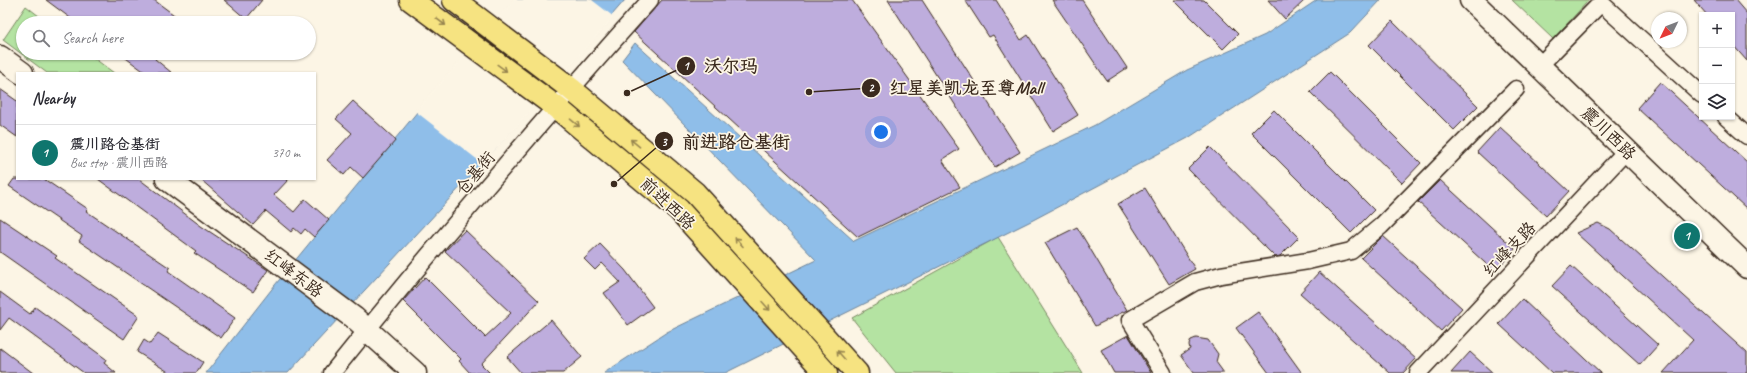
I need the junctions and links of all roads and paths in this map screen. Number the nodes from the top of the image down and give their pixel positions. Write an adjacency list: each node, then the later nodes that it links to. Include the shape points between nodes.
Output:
1 (412, 0): 12 (main road, 前进西路, one-way to 12)
2 (454, 0): 9 (main road, 前进西路)
3 (650, 0): 9 (street, 仓基街)
4 (1471, 0): 7 (street, 震川西路)
5 (1603, 1): 7 (street); 11 (street)
6 (0, 56): 8 (street)
7 (1539, 66): 15 (street, 震川西路)
8 (21, 72)
9 (565, 85): 12 (street, 仓基街); 22 (main road, 前进西路, one-way to 9, via 695,193)
10 (1516, 89): 23 (street, via 1381,226 1351,251 1195,282 1130,320)
11 (1699, 92)
12 (550, 103): 18 (street, 仓基街); 21 (main road, 前进西路, one-way to 21, via 679,210)
13 (1729, 120): 14 (street)
14 (1747, 136)
15 (1627, 150): 17 (street, 震川西路); 24 (street, 红峰支路)
16 (168, 180): 18 (street, 红峰东路)
17 (1747, 266)
18 (361, 323): 19 (street, 仓基街); 20 (street, 红峰东路)
19 (332, 373)
20 (415, 373)
21 (826, 373)
22 (857, 373)
23 (1163, 373)
24 (1418, 373)

